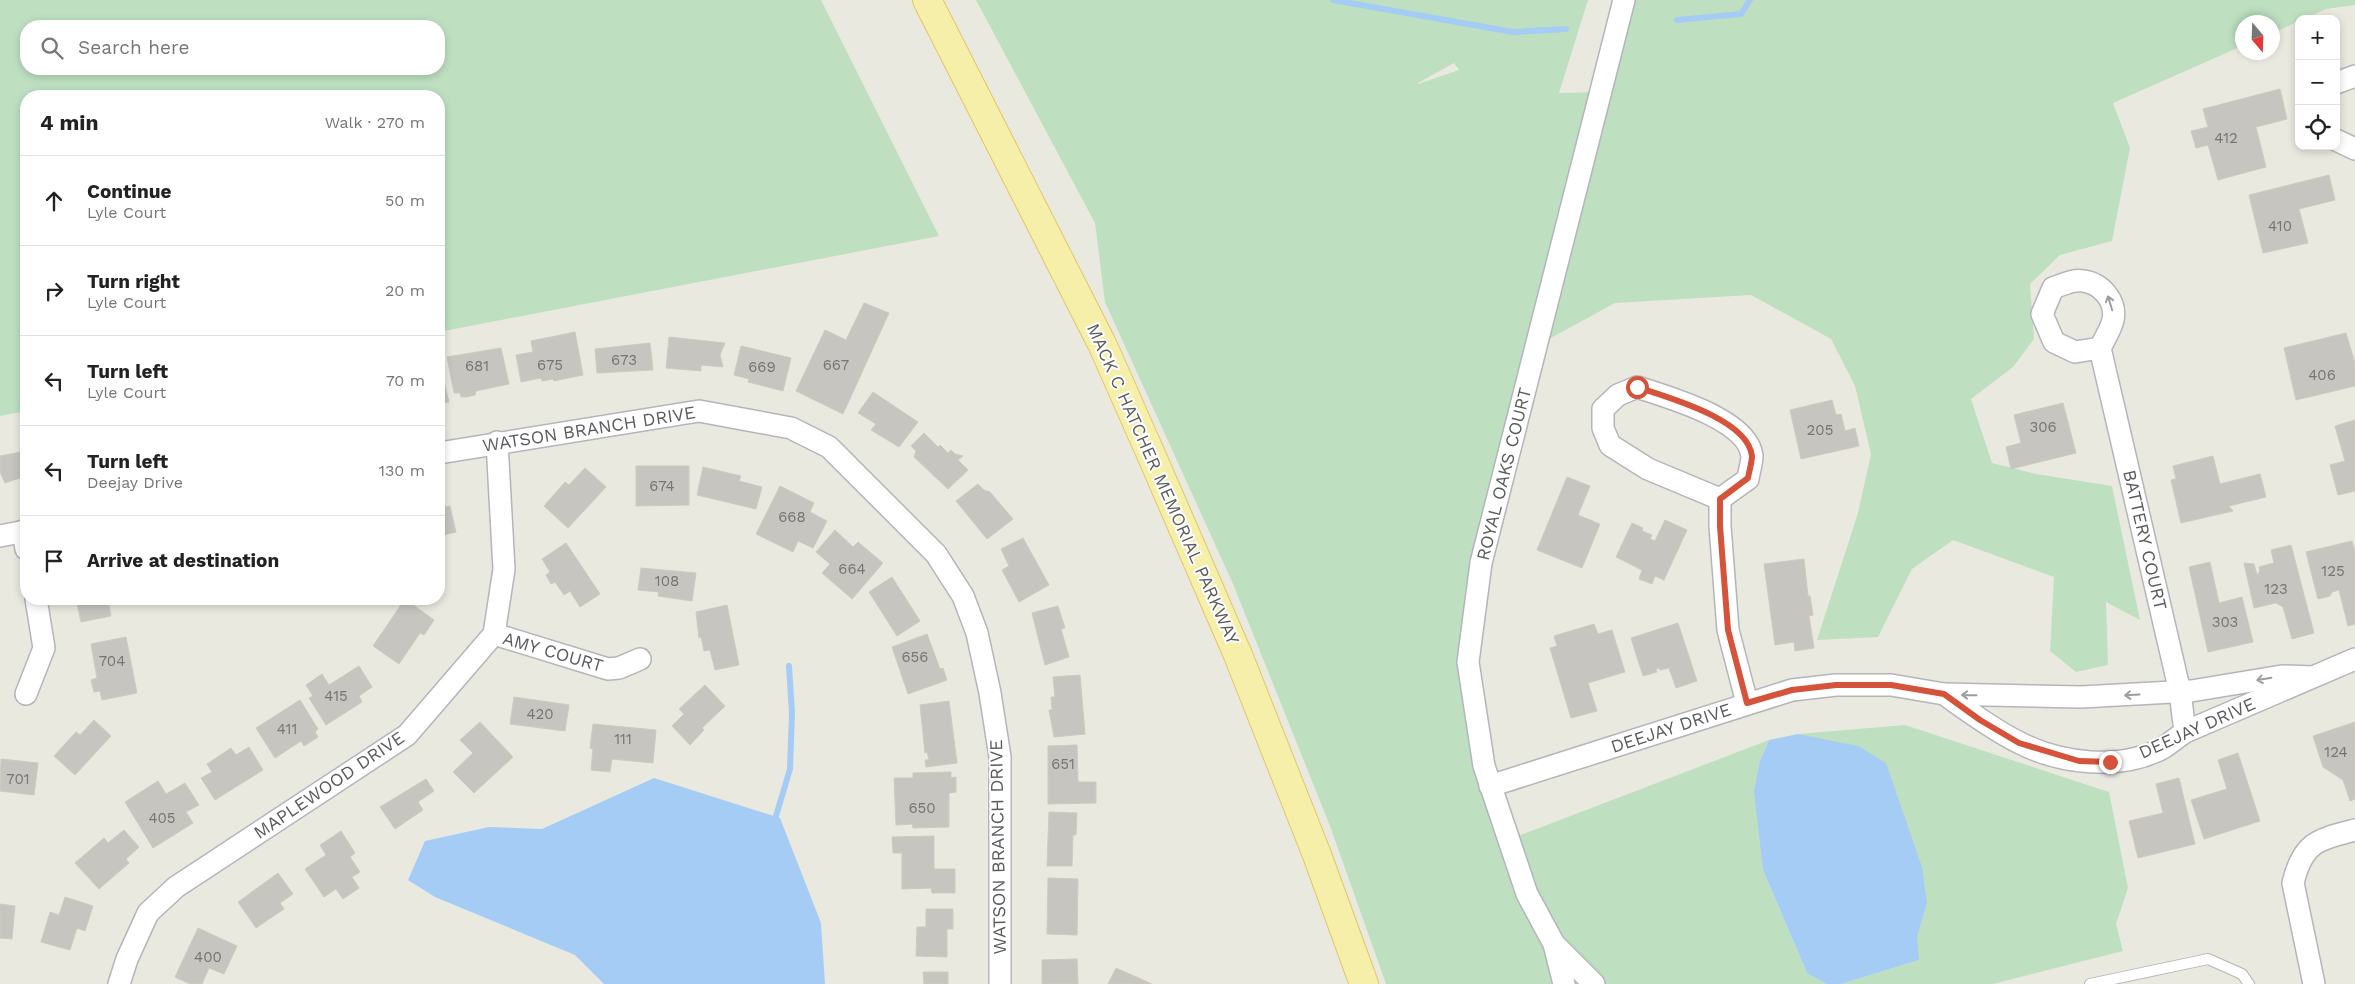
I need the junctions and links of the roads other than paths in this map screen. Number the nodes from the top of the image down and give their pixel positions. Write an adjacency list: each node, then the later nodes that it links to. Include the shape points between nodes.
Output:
1 (1624, 0): 23 (street, ROYAL OAKS COURT, via 1481,563 1468,662 1482,757)
2 (928, 2): 28 (main road, MACK C HATCHER MEMORIAL PARKWAY, via 1081,302 1149,450 1238,655 1317,854)
3 (2355, 76): 4 (street)
4 (2340, 82)
5 (2340, 142): 6 (street)
6 (2355, 149)
7 (2100, 348): 18 (street, BATTERY COURT)
8 (497, 442): 9 (street, WATSON BRANCH DRIVE); 14 (street, via 504,569); 27 (street, WATSON BRANCH DRIVE, via 699,411 791,428 829,447 936,554 963,596 977,633 995,720 1000,757)
9 (445, 452)
10 (1720, 499): 10 (street, via 1748,478 1752,455 1739,432 1692,406 1637,387 1618,394 1602,409 1603,428 1610,445 1648,469); 21 (street, via 1728,630)
11 (0, 536): 12 (street)
12 (20, 537)
13 (37, 605): 19 (street, via 44,648)
14 (494, 634): 15 (street, AMY COURT, via 608,669); 26 (street, MAPLEWOOD DRIVE, via 407,735 169,893 148,913)
15 (640, 659)
16 (2355, 659): 17 (street, DEEJAY DRIVE)
17 (2313, 677): 18 (street, DEEJAY DRIVE, one-way to 18, via 2282,676); 22 (street, DEEJAY DRIVE)
18 (2180, 692): 20 (street, DEEJAY DRIVE, one-way to 20, via 2081,697); 22 (street, BATTERY COURT)
19 (26, 694)
20 (1944, 694): 21 (street, DEEJAY DRIVE, via 1891,685 1836,685 1792,690); 22 (street, DEEJAY DRIVE, via 2019,743 2079,761 2110,762 2137,757 2162,748)
21 (1747, 703): 23 (street, DEEJAY DRIVE)
22 (2185, 732)
23 (1490, 786): 25 (street, ROYAL OAKS COURT, via 1527,894)
24 (2355, 830): 33 (street, via 2322,839 2302,856 2294,876)
25 (1554, 944): 29 (street, ROYAL OAKS COURT); 30 (street, ROYAL OAKS COURT)
26 (119, 984)
27 (1000, 984)
28 (1364, 984)
29 (1564, 984)
30 (1594, 984)
31 (2090, 984): 32 (lane, via 2208,959 2242,974)
32 (2249, 984)
33 (2314, 984)

